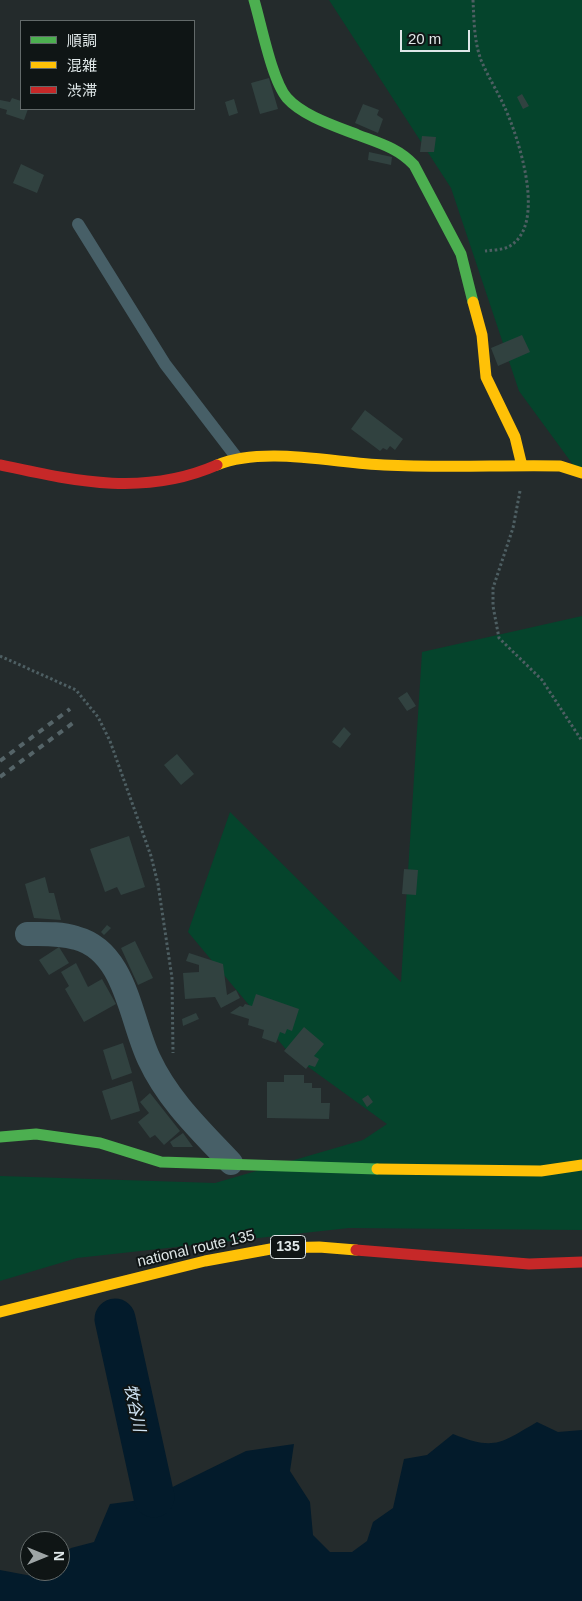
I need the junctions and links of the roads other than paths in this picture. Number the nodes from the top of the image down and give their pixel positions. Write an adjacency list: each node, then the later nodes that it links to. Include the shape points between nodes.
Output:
1 (254, 0): 5 (main road, via 279,85 287,98 305,111 347,131 403,153 429,190 461,254 482,335 486,377 515,437)
2 (78, 224): 3 (lane, via 165,364)
3 (237, 458): 4 (main road, via 186,478 119,486); 5 (main road, via 290,458 384,466)
4 (0, 465)
5 (522, 466): 6 (main road, via 560,466)
6 (582, 473)
7 (27, 934): 9 (street, via 77,938 97,948 110,961 149,1059 172,1100)
8 (0, 1137): 9 (main road, via 36,1134 100,1143 161,1162)
9 (231, 1163): 10 (main road, via 541,1172)
10 (582, 1165)
11 (582, 1262): 12 (main road, national route 135 / 135, via 529,1264 319,1247 276,1248 205,1261)
12 (0, 1312)

